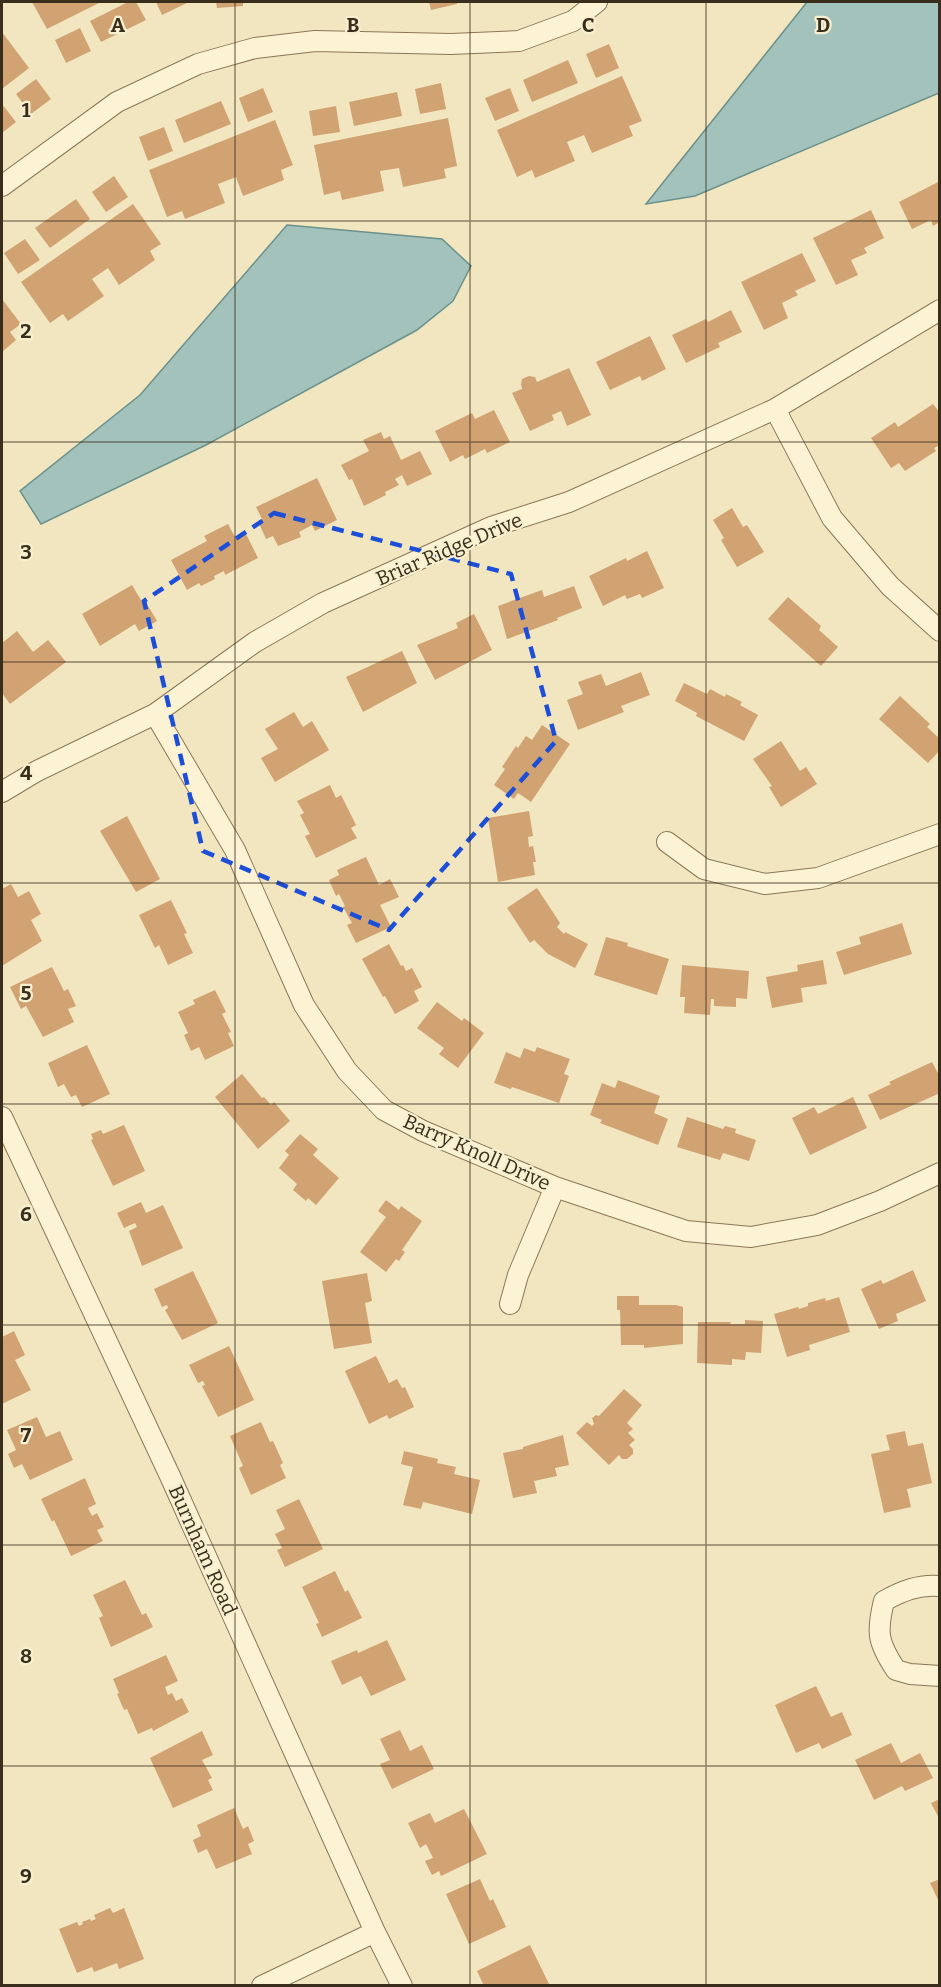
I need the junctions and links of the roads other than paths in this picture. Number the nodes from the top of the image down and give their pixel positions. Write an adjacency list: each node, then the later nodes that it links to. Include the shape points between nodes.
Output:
1 (597, 2): 2 (street, via 573,21 519,41 315,41 255,48 198,63 117,102)
2 (2, 186)
3 (939, 310): 4 (street, Briar Ridge Drive)
4 (775, 409): 5 (street, via 832,518 890,586); 6 (street, Briar Ridge Drive, via 569,502 491,527 323,603 255,642)
5 (939, 631)
6 (155, 714): 7 (street, Briar Ridge Drive); 12 (street, Barry Knoll Drive, via 235,850 304,1005 347,1071 384,1110 423,1131)
7 (2, 792)
8 (939, 834): 9 (street, via 818,878 765,884 704,868)
9 (667, 842)
10 (2, 1117): 16 (street, Burnham Road, via 175,1487)
11 (939, 1173): 12 (street, Barry Knoll Drive, via 817,1225 751,1237 686,1231)
12 (555, 1187): 13 (street)
13 (510, 1304)
14 (939, 1586): 15 (street, via 902,1591 884,1601 879,1639 896,1670)
15 (939, 1676)
16 (375, 1932): 17 (street); 18 (street, Burnham Road)
17 (262, 1986)
18 (402, 1986)

